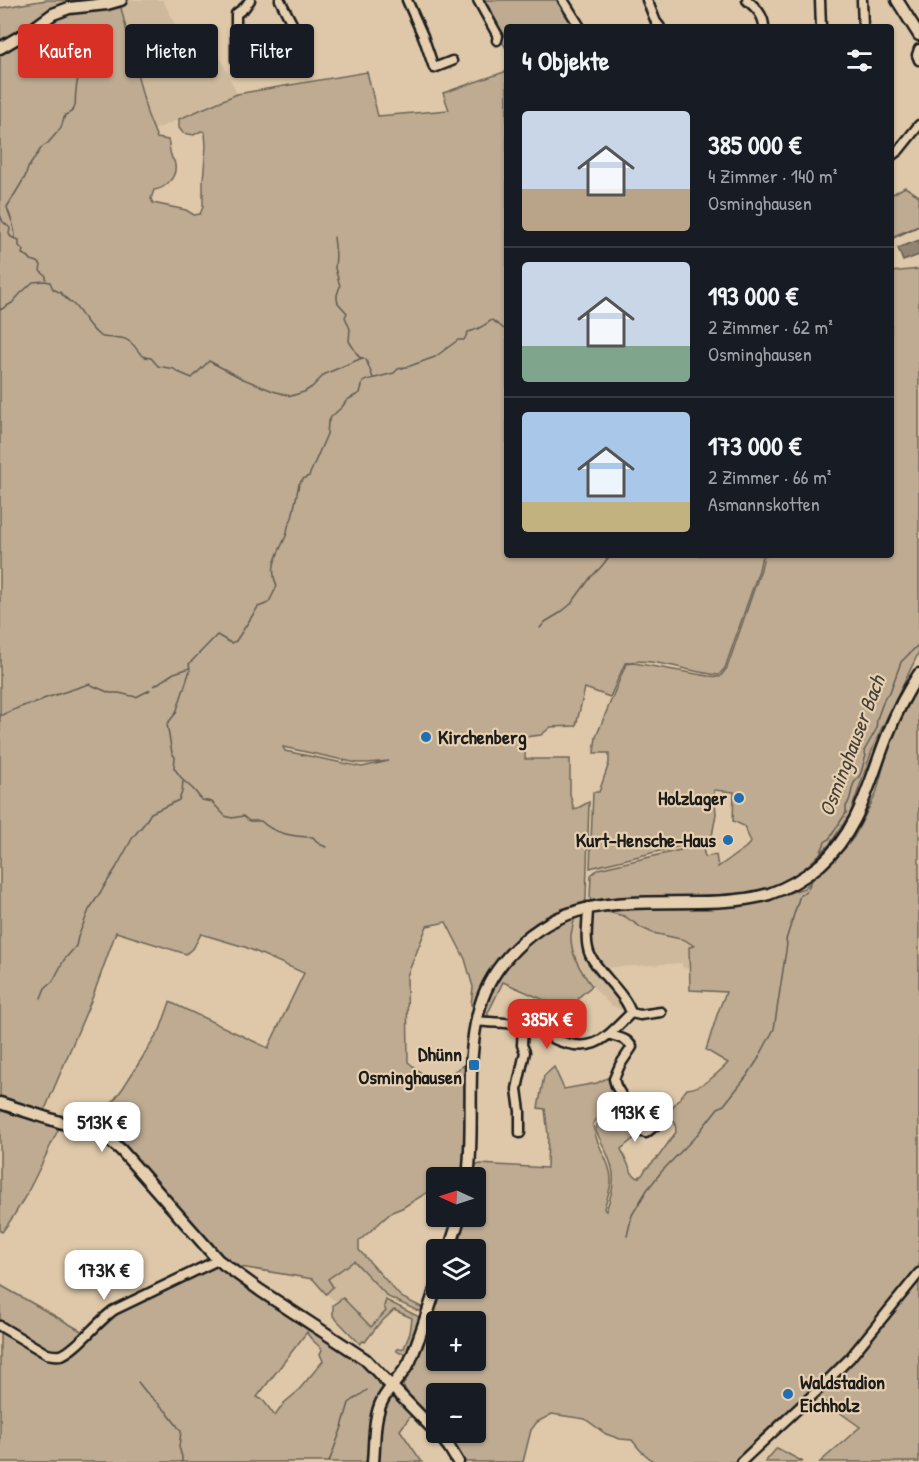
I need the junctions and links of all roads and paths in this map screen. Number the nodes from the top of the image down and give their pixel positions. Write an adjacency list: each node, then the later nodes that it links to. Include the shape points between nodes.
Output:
1 (121, 0): 21 (main road, via 53,14)
2 (250, 0): 12 (street, via 236,14)
3 (280, 0): 13 (street)
4 (407, 0): 24 (street, via 434,68)
5 (478, 0): 20 (street)
6 (563, 0): 14 (street)
7 (647, 0): 15 (street)
8 (747, 0): 16 (street)
9 (820, 0): 17 (street)
10 (862, 0): 18 (street)
11 (897, 0): 19 (main road)
12 (236, 24)
13 (292, 24)
14 (578, 24)
15 (658, 24)
16 (764, 24)
17 (821, 24)
18 (863, 24)
19 (919, 35)
20 (497, 40)
21 (0, 48)
22 (919, 50): 23 (street)
23 (919, 60)
24 (452, 61)
25 (919, 125): 26 (street)
26 (894, 154)
27 (919, 674): 28 (main road, via 896,714 850,830 833,852 802,878 770,894 740,900)
28 (588, 907): 30 (street, via 590,954); 31 (main road, via 553,920 520,944 492,979)
29 (661, 1012): 30 (street)
30 (631, 1013): 33 (street)
31 (476, 1021): 32 (street); 37 (main road, via 471,1058)
32 (523, 1025): 33 (street, via 576,1046 591,1045); 36 (street, via 525,1052 517,1089)
33 (611, 1035): 35 (street, via 632,1047 614,1079 635,1126 646,1132)
34 (0, 1103): 38 (main road, via 108,1139)
35 (661, 1120)
36 (520, 1133)
37 (469, 1167)
38 (218, 1260): 41 (street, via 114,1310 67,1353 47,1354); 42 (main road, via 365,1359)
39 (919, 1273): 47 (street, via 850,1358)
40 (432, 1299): 42 (main road, via 409,1362)
41 (0, 1326)
42 (393, 1387): 43 (main road); 45 (main road, via 379,1407)
43 (426, 1421)
44 (446, 1443): 46 (main road)
45 (374, 1462)
46 (458, 1462)
47 (741, 1462)

